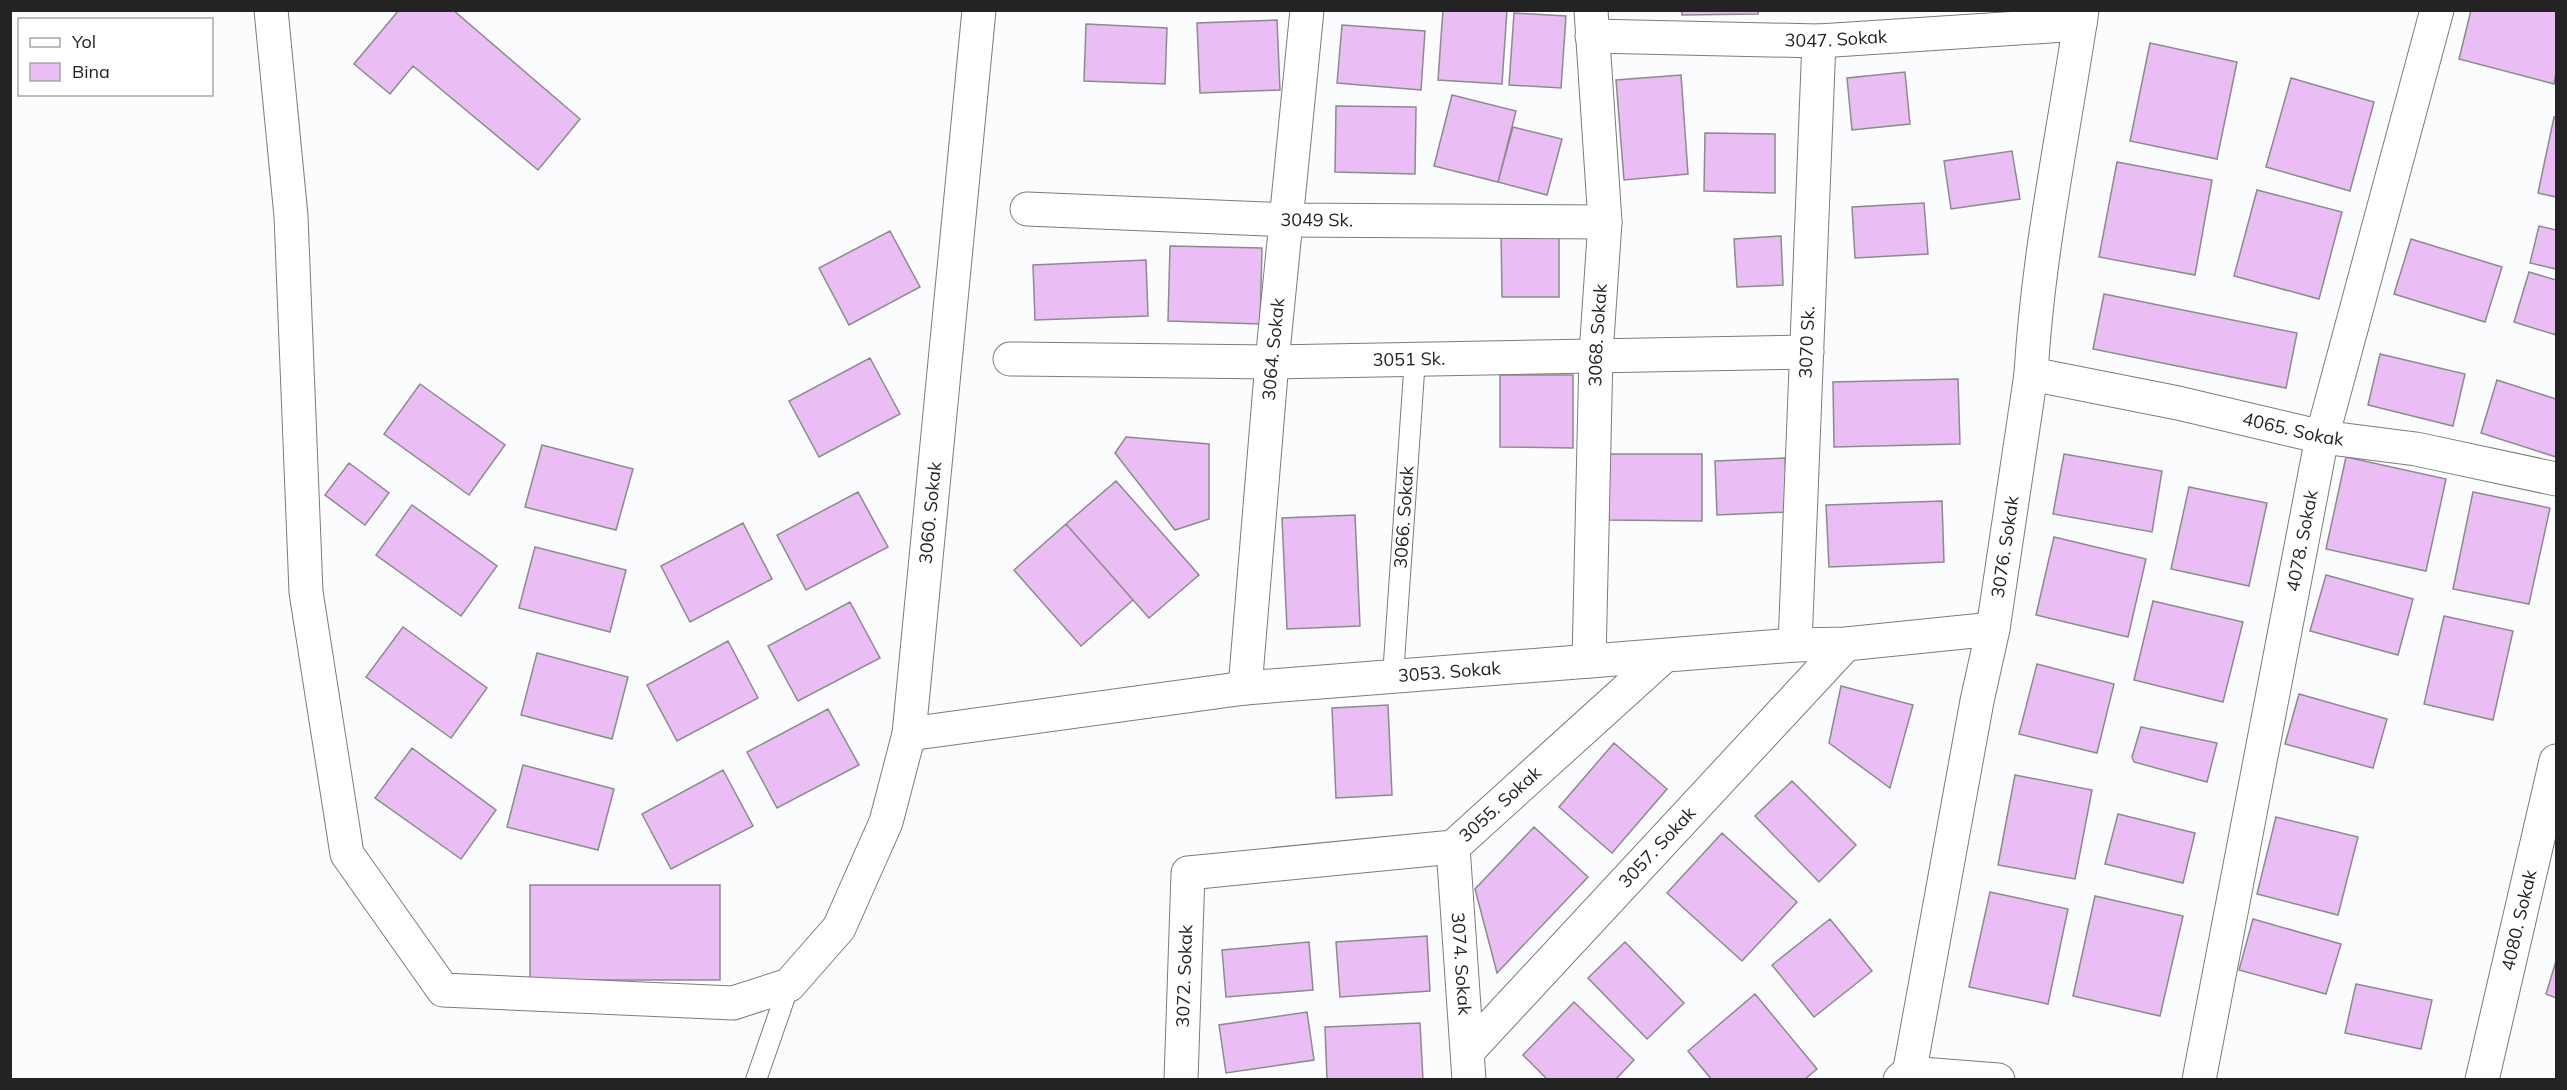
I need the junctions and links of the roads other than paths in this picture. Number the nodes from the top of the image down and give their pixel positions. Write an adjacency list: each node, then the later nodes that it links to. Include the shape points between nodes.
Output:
1 (271, 10): 30 (street, via 291,216 306,592 348,854 443,990 733,1002)
2 (979, 10): 26 (street, 3060. Sokak)
3 (1307, 10): 9 (street, 3064. Sokak)
4 (2437, 10): 17 (street, 4078. Sokak)
5 (2081, 17): 7 (street, 3047. Sokak); 16 (street, 3076. Sokak)
6 (1591, 23): 7 (street, 3047. Sokak); 10 (street, 3068. Sokak)
7 (1819, 41): 11 (street, 3070 Sk.)
8 (1027, 209): 9 (street, 3049 Sk.)
9 (1288, 220): 10 (street, 3049 Sk.); 15 (street, 3064. Sokak)
10 (1605, 222): 12 (street, 3068. Sokak)
11 (1807, 352): 12 (street, 3051 Sk.); 21 (street, 3070 Sk.)
12 (1596, 354): 13 (street, 3051 Sk.); 23 (street, 3068. Sokak)
13 (1415, 358): 15 (street, 3051 Sk.); 24 (lane, 3066. Sokak)
14 (1010, 359): 15 (street, 3051 Sk.)
15 (1272, 362): 25 (street, 3064. Sokak)
16 (2031, 374): 17 (street, 4065. Sokak); 19 (street, 3076. Sokak)
17 (2322, 437): 18 (street, 4065. Sokak, via 2416,449); 36 (street, 4078. Sokak)
18 (2556, 479)
19 (1993, 629): 20 (street, 3053. Sokak); 32 (street, 3076. Sokak)
20 (1846, 644): 21 (street, 3053. Sokak); 31 (street, 3057. Sokak)
21 (1795, 645): 22 (street, 3053. Sokak)
22 (1664, 656): 23 (street, 3053. Sokak); 28 (street, 3055. Sokak)
23 (1589, 661): 24 (street, 3053. Sokak)
24 (1393, 676): 25 (street, 3053. Sokak)
25 (1245, 688): 26 (street, 3053. Sokak)
26 (909, 734): 30 (street, 3060. Sokak, via 886,822 839,928)
27 (2556, 766): 37 (street, 4080. Sokak)
28 (1453, 847): 29 (street, 3055. Sokak); 31 (street, 3074. Sokak)
29 (1188, 873): 34 (street, 3072. Sokak)
30 (789, 985): 33 (lane)
31 (1468, 1065)
32 (1905, 1078): 35 (street)
33 (756, 1080)
34 (1181, 1080)
35 (1998, 1080)
36 (2199, 1080)
37 (2482, 1080)

